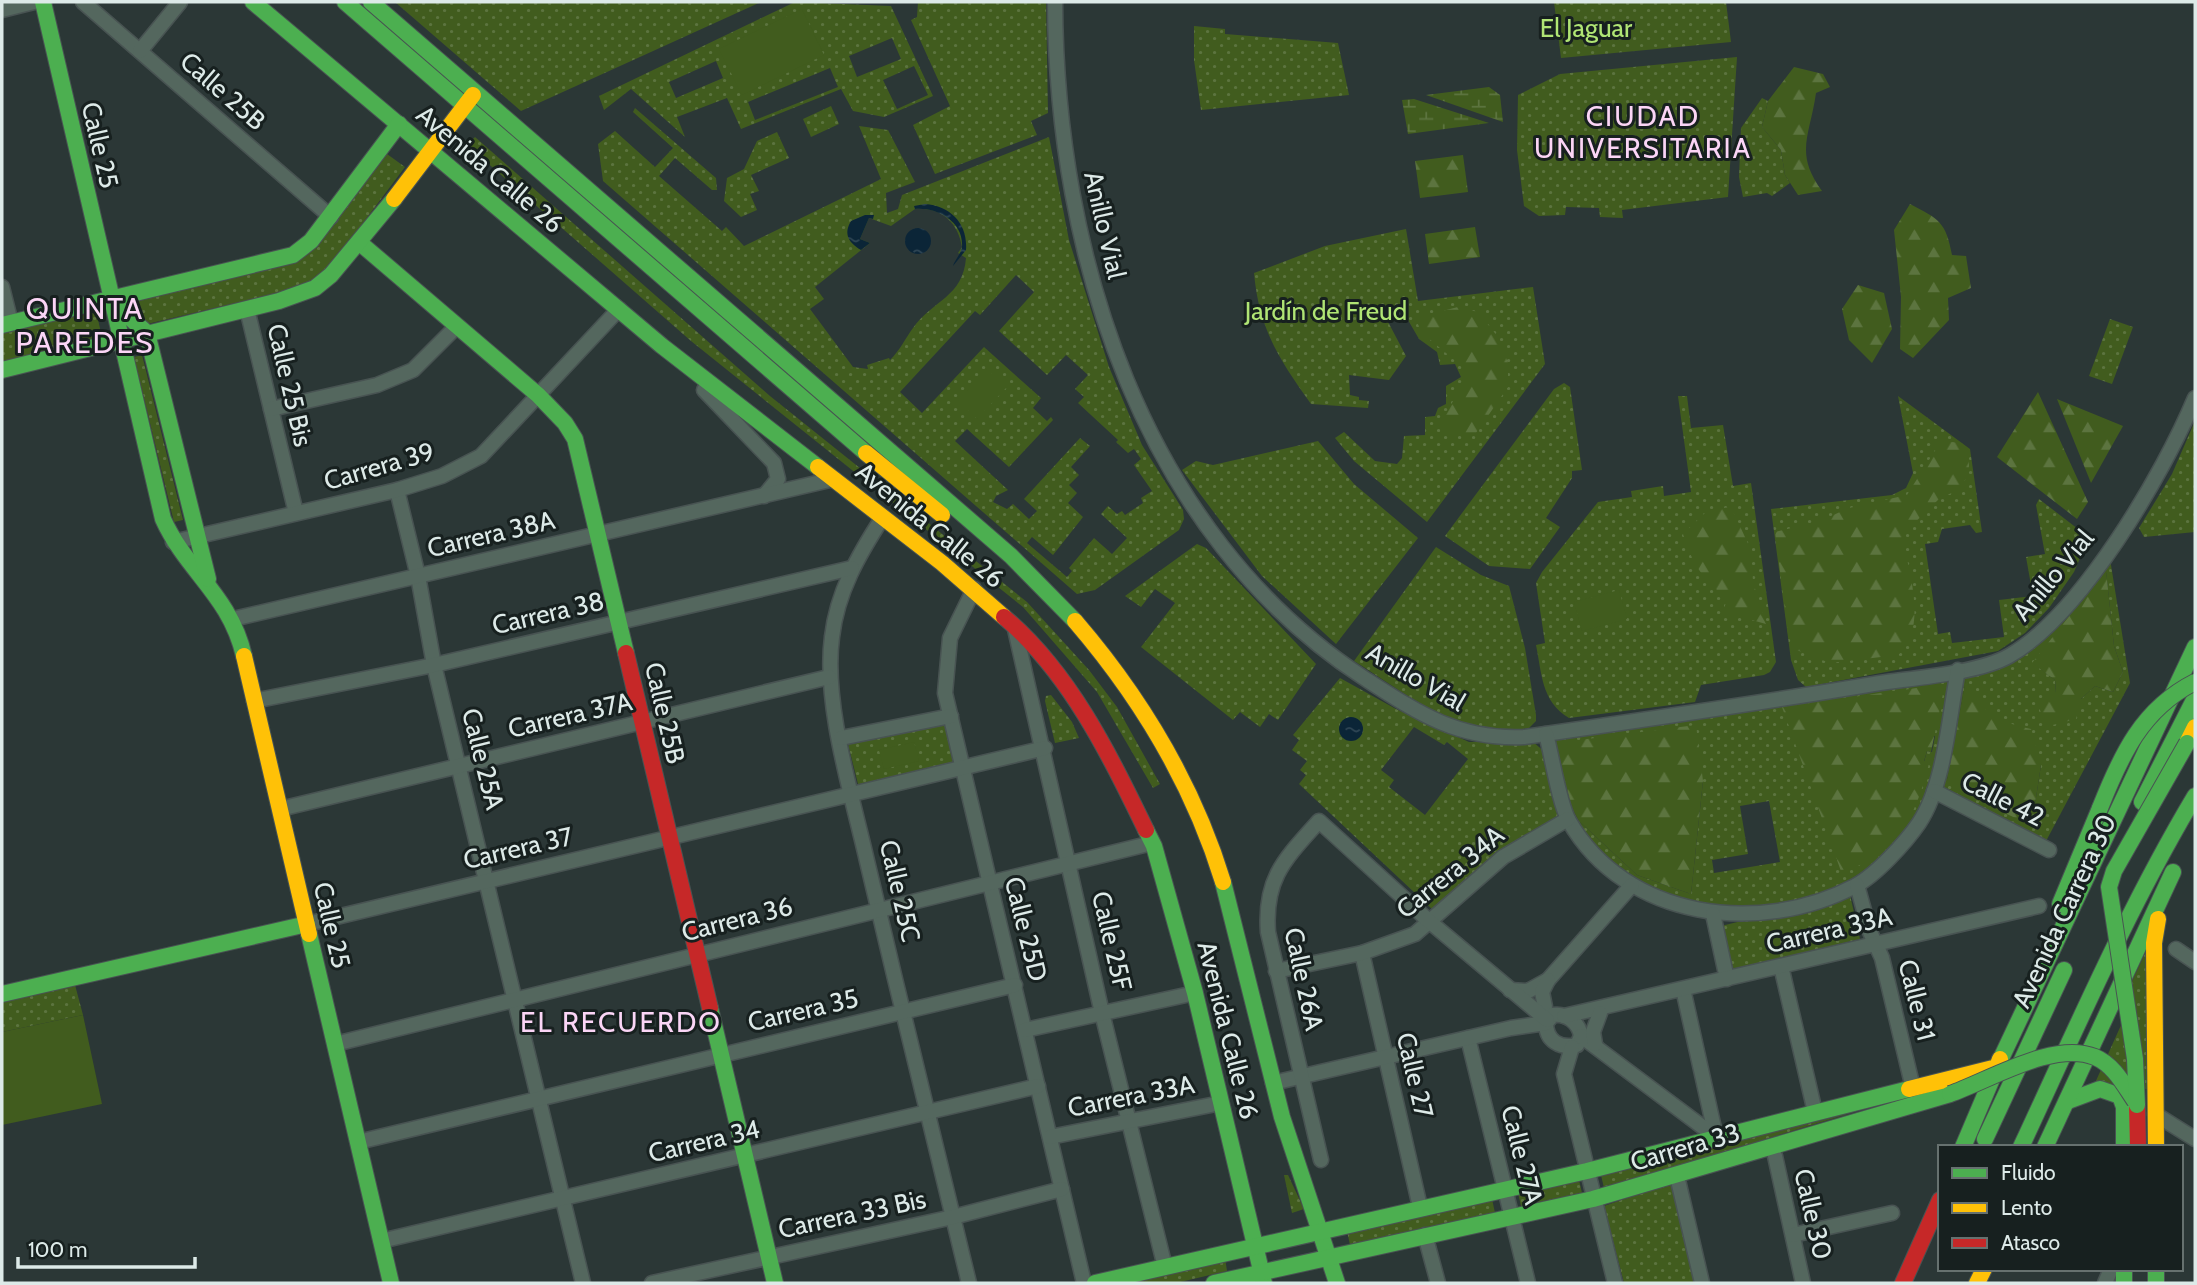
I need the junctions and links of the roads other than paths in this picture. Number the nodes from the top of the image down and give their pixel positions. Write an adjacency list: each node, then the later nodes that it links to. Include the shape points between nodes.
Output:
1 (34, 2): 9 (street)
2 (43, 2): 18 (main road, Calle 25)
3 (83, 2): 10 (street, Calle 25B)
4 (180, 2): 10 (street)
5 (345, 2): 12 (main road, Avenida Calle 26)
6 (371, 2): 11 (main road, Avenida Calle 26)
7 (1055, 2): 56 (street, Anillo Vial, via 1060,122 1098,307 1147,426 1177,481 1260,588 1301,629 1354,671 1419,712 1460,731 1487,737)
8 (258, 5): 13 (main road, Avenida Calle 26)
9 (2, 10)
10 (140, 51): 15 (street, Calle 25B)
11 (475, 91): 12 (main road); 45 (main road, Avenida Calle 26, via 1011,556)
12 (465, 105): 14 (main road); 45 (main road, Avenida Calle 26, via 805,403)
13 (399, 124): 14 (main road, Avenida Calle 26); 15 (main road)
14 (430, 150): 16 (main road); 20 (main road, Avenida Calle 26)
15 (331, 216): 18 (main road, via 311,242 293,255)
16 (360, 243): 19 (main road, via 314,288); 22 (main road, Calle 25B)
17 (2, 287): 21 (street)
18 (110, 300): 21 (main road); 23 (main road); 24 (main road, Calle 25)
19 (247, 309): 23 (main road); 29 (street, Calle 25 Bis)
20 (619, 309): 25 (main road, Avenida Calle 26); 27 (street, Carrera 39)
21 (6, 324)
22 (457, 326): 27 (main road, Calle 25B); 29 (street, via 413,370 377,386)
23 (147, 333): 24 (main road); 36 (main road, Calle 25)
24 (120, 340): 26 (main road); 37 (main road, Calle 25, via 163,519)
25 (663, 346): 30 (main road, Avenida Calle 26); 32 (street, via 774,463 778,479)
26 (2, 370)
27 (538, 395): 31 (street, Carrera 39, via 481,456 442,476); 35 (main road, Calle 25B, via 575,439)
28 (2195, 398): 48 (street, Anillo Vial, via 2175,448 2145,498 2058,613 2019,650 1990,664)
29 (271, 409): 33 (street, Calle 25 Bis)
30 (835, 479): 32 (street, Carrera 38A); 34 (main road, Avenida Calle 26)
31 (397, 490): 33 (street, Carrera 39); 39 (street, Calle 25A)
32 (761, 498): 35 (street, Carrera 38A)
33 (296, 513): 36 (street, Carrera 39)
34 (883, 516): 38 (street, Calle 25C); 41 (main road, Avenida Calle 26)
35 (598, 536): 39 (street, Carrera 38A); 43 (main road, Calle 25B)
36 (197, 537): 37 (street, Carrera 39); 40 (main road, Calle 25)
37 (173, 542): 40 (main road, Calle 25)
38 (852, 568): 43 (street, Carrera 38); 49 (street, Calle 25C, via 836,613)
39 (418, 576): 42 (street, Carrera 38A); 47 (street, Calle 25A)
40 (210, 584): 42 (main road, Calle 25)
41 (974, 589): 44 (main road, Avenida Calle 26); 53 (street, Calle 25D, via 950,638 945,693)
42 (233, 619): 52 (main road, Calle 25)
43 (618, 622): 47 (street, Carrera 38); 54 (main road, Calle 25B)
44 (1014, 625): 58 (street, Calle 25F); 68 (main road, Avenida Calle 26, via 1072,692 1110,755)
45 (1079, 625): 113 (main road, Avenida Calle 26, via 1135,695 1194,800 1220,874)
46 (2195, 647): 111 (main road, Avenida Carrera 30)
47 (434, 666): 52 (street, Carrera 38); 59 (street, Calle 25A)
48 (1958, 670): 56 (street, Anillo Vial); 61 (street)
49 (829, 677): 54 (street, Carrera 37A); 57 (street, Calle 25C)
50 (2195, 682): 111 (main road, Avenida Carrera 30, bridge, via 2166,698 2143,720 2123,753)
51 (2195, 698): 76 (main road, Avenida Carrera 30)
52 (254, 701): 64 (main road, Calle 25)
53 (951, 716): 57 (street); 60 (street, Calle 25D)
54 (642, 724): 59 (street, Carrera 37A); 67 (main road, Calle 25B)
55 (2195, 727): 119 (main road, bridge, via 2109,887 2135,1059)
56 (1546, 733): 65 (street)
57 (841, 738): 62 (street, Calle 25C)
58 (1045, 748): 60 (street, Carrera 37); 70 (street, Calle 25F)
59 (460, 765): 64 (street, Carrera 37A); 71 (street, Calle 25A)
60 (964, 768): 62 (street, Carrera 37); 72 (street, Calle 25D)
61 (1935, 787): 69 (street, Calle 42); 74 (street, via 1919,822 1901,846)
62 (852, 794): 67 (street, Carrera 37); 78 (street, Calle 25C)
63 (2195, 796): 130 (main road, via 2087,1005)
64 (280, 809): 81 (main road, Calle 25)
65 (1568, 819): 73 (street, via 1601,860); 80 (street, Carrera 34A, via 1503,857)
66 (2195, 821): 75 (main road)
67 (669, 838): 71 (street, Carrera 37); 86 (main road, Calle 25B)
68 (1152, 843): 70 (street, Carrera 36); 95 (main road, Avenida Calle 26)
69 (2049, 850)
70 (1069, 863): 72 (street, Carrera 36); 100 (street, Calle 25F)
71 (488, 881): 81 (street, Carrera 37); 97 (street, Calle 25A)
72 (989, 882): 78 (street, Carrera 36); 92 (street, Calle 25D)
73 (1632, 885): 79 (street); 91 (street)
74 (1857, 885): 79 (street, via 1785,909); 82 (street, Calle 31)
75 (2163, 894): 117 (main road); 122 (main road, via 2154,943)
76 (2095, 900)
77 (2039, 906): 82 (street, Carrera 33A)
78 (878, 909): 86 (street, Carrera 36); 99 (street, Calle 25C)
79 (1713, 914): 90 (street)
80 (1430, 922): 85 (street, Carrera 34A, via 1398,943); 89 (street, Calle 26A, via 1319,821 1275,873 1269,889 1268,932); 93 (street)
81 (307, 924): 96 (main road, Carrera 37); 107 (main road, Calle 25)
82 (1876, 943): 88 (street, Carrera 33A); 115 (street, Calle 31)
83 (2073, 949): 129 (main road, Avenida Carrera 30)
84 (2175, 949): 87 (street)
85 (1362, 953): 89 (street, Carrera 34A); 110 (street, Calle 27)
86 (697, 954): 97 (street, Carrera 36); 109 (main road, Calle 25B)
87 (2195, 962)
88 (1781, 966): 90 (street, Carrera 33A); 120 (street)
89 (1276, 971): 112 (street, Calle 26A)
90 (1727, 979): 94 (street, Carrera 33A)
91 (1548, 980): 93 (street, via 1528,991); 102 (street, via 1542,992)
92 (1015, 985): 99 (street, Carrera 35); 104 (street, Calle 25D)
93 (1509, 989): 102 (street); 103 (street, via 1521,1008)
94 (1683, 989): 98 (street, Carrera 33A); 125 (street)
95 (1195, 993): 100 (street); 118 (main road, Avenida Calle 26)
96 (2, 995)
97 (516, 999): 107 (street, Carrera 36); 116 (street, Calle 25A)
98 (1631, 1000): 101 (street, Carrera 33A); 102 (street, Carrera 33A)
99 (903, 1011): 109 (street, Carrera 35); 121 (street, Calle 25C)
100 (1102, 1013): 104 (street); 123 (street, Calle 25F)
101 (1600, 1013): 106 (street, Carrera 33A, via 1587,1021); 108 (street, via 1593,1032)
102 (1552, 1016): 103 (street, Carrera 33A); 106 (street); 106 (street, via 1546,1030 1554,1042)
103 (1511, 1028): 105 (street, Carrera 33A)
104 (1025, 1030): 114 (street, Calle 25D)
105 (1468, 1038): 110 (street, Carrera 33A); 140 (street, Calle 27A)
106 (1578, 1038): 108 (street); 138 (street, via 1564,1073)
107 (335, 1044): 127 (main road, Calle 25)
108 (1595, 1044): 125 (street)
109 (720, 1054): 116 (street, Carrera 35); 136 (main road, Calle 25B)
110 (1386, 1057): 112 (street, Carrera 33A); 145 (street, Calle 27)
111 (1997, 1067): 115 (main road, Carrera 33); 128 (main road, Avenida Carrera 30)
112 (1300, 1077): 113 (street, Carrera 33A); 137 (street, Calle 26A)
113 (1273, 1083): 149 (main road, Avenida Calle 26, via 1298,1171)
114 (1038, 1086): 121 (street, Carrera 34); 124 (street, Calle 25D)
115 (1913, 1088): 120 (main road, Carrera 33)
116 (539, 1098): 127 (street, Carrera 35); 142 (street, Calle 25A)
117 (2068, 1101): 131 (main road); 133 (main road, via 2100,1088 2120,1096)
118 (1221, 1103): 123 (street, Carrera 33A); 154 (main road, Avenida Calle 26)
119 (2137, 1105): 132 (main road); 139 (main road, Carrera 33, bridge, via 2116,1071 2077,1050 2047,1055 1984,1084)
120 (1815, 1112): 125 (main road, Carrera 33)
121 (928, 1113): 136 (street, Carrera 34); 147 (street, Calle 25C)
122 (2155, 1114): 126 (street); 134 (main road)
123 (1131, 1121): 124 (street, Carrera 33A); 157 (street, Calle 25F)
124 (1050, 1137): 141 (street, Calle 25D)
125 (1716, 1137): 138 (main road, Carrera 33)
126 (2195, 1139)
127 (358, 1142): 153 (main road, Calle 25)
128 (1965, 1145)
129 (1982, 1145)
130 (2022, 1145)
131 (2046, 1145)
132 (2133, 1145)
133 (2133, 1145)
134 (2156, 1145)
135 (1775, 1156): 151 (street, Calle 30)
136 (745, 1157): 142 (street, Carrera 34); 156 (main road, Calle 25B)
137 (1321, 1160)
138 (1587, 1171): 140 (main road, Carrera 33); 143 (street)
139 (1677, 1176): 143 (main road, Carrera 33); 171 (street)
140 (1505, 1188): 145 (main road, Carrera 33); 148 (street, Calle 27A)
141 (1062, 1189): 147 (street, Carrera 33 Bis); 164 (street, Calle 25D)
142 (563, 1199): 153 (street, Carrera 34); 160 (street, Calle 25A)
143 (1593, 1199): 148 (main road, Carrera 33); 170 (street)
144 (1938, 1205): 173 (main road)
145 (1420, 1207): 149 (main road, Carrera 33)
146 (1892, 1213): 151 (street)
147 (953, 1217): 156 (street, Carrera 33 Bis); 163 (street, Calle 25C)
148 (1512, 1217): 152 (main road, Carrera 33); 169 (street, Calle 27A)
149 (1322, 1230): 154 (main road, Carrera 33); 155 (main road, Avenida Calle 26)
150 (1938, 1232): 173 (main road)
151 (1793, 1234): 172 (street, Calle 30)
152 (1426, 1236): 155 (main road, Carrera 33); 168 (street)
153 (381, 1241): 159 (main road, Calle 25)
154 (1255, 1245): 157 (main road, Carrera 33); 158 (main road, Avenida Calle 26)
155 (1331, 1256): 158 (main road, Carrera 33); 167 (main road, Avenida Calle 26)
156 (769, 1257): 161 (street, Carrera 33 Bis); 162 (main road, Calle 25B)
157 (1166, 1266): 165 (main road, Carrera 33)
158 (1263, 1278): 166 (main road, Carrera 33)
159 (391, 1283)
160 (583, 1283)
161 (652, 1283)
162 (775, 1283)
163 (970, 1283)
164 (1084, 1283)
165 (1096, 1283)
166 (1214, 1283)
167 (1337, 1283)
168 (1438, 1283)
169 (1528, 1283)
170 (1615, 1283)
171 (1702, 1283)
172 (1803, 1283)
173 (1904, 1283)

